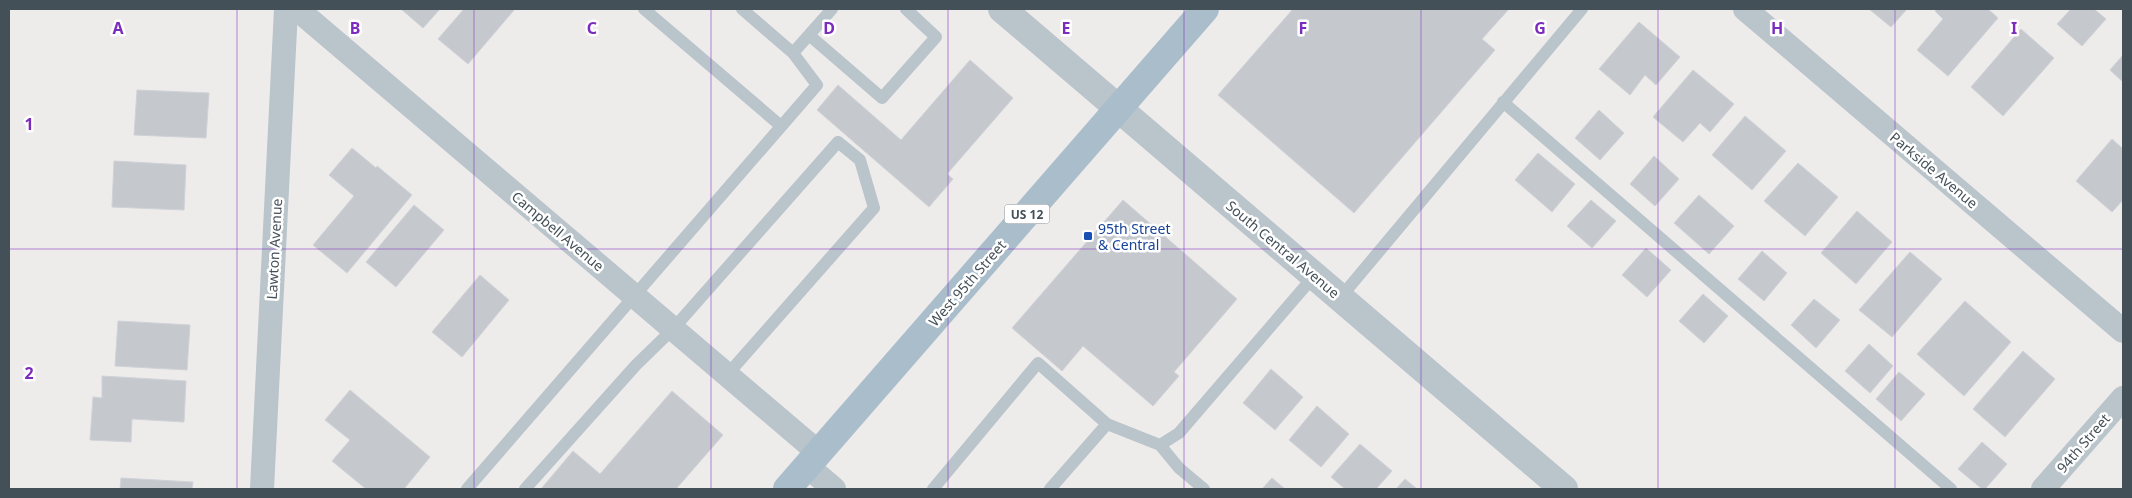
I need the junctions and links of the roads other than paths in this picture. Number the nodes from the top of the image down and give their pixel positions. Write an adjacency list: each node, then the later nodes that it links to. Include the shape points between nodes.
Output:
1 (286, 9): 26 (street, Lawton Avenue)
2 (297, 9): 17 (street, Campbell Avenue)
3 (644, 9): 15 (lane)
4 (742, 9): 12 (lane)
5 (832, 9): 11 (lane)
6 (906, 9): 11 (lane, via 936,37 882,98)
7 (1205, 9): 14 (main road, West 95th Street / US 12)
8 (1582, 9): 13 (lane)
9 (1745, 9): 20 (street, Parkside Avenue)
10 (1010, 11): 14 (street, South Central Avenue)
11 (809, 35): 12 (lane)
12 (793, 53): 15 (lane, via 817,85)
13 (1503, 102): 18 (lane); 35 (lane)
14 (1118, 110): 16 (street, South Central Avenue); 25 (main road, West 95th Street / US 12)
15 (781, 126): 17 (lane)
16 (1314, 276): 18 (street, South Central Avenue); 24 (lane, via 1179,433)
17 (633, 295): 19 (street, Campbell Avenue); 27 (lane)
18 (1340, 298): 34 (street, South Central Avenue)
19 (673, 329): 21 (street, Campbell Avenue); 21 (lane, via 838,142 860,160 874,208); 28 (lane, via 636,365)
20 (2123, 331)
21 (727, 375): 25 (street, Campbell Avenue)
22 (2123, 398): 36 (street, 94th Street)
23 (1106, 424): 24 (lane); 31 (lane, via 1038,363); 32 (lane)
24 (1160, 445): 33 (lane)
25 (813, 460): 29 (main road, West 95th Street / US 12); 30 (street, Campbell Avenue)
26 (262, 489)
27 (467, 489)
28 (525, 489)
29 (787, 489)
30 (834, 489)
31 (933, 489)
32 (1050, 489)
33 (1204, 489)
34 (1564, 489)
35 (1951, 489)
36 (2043, 489)

